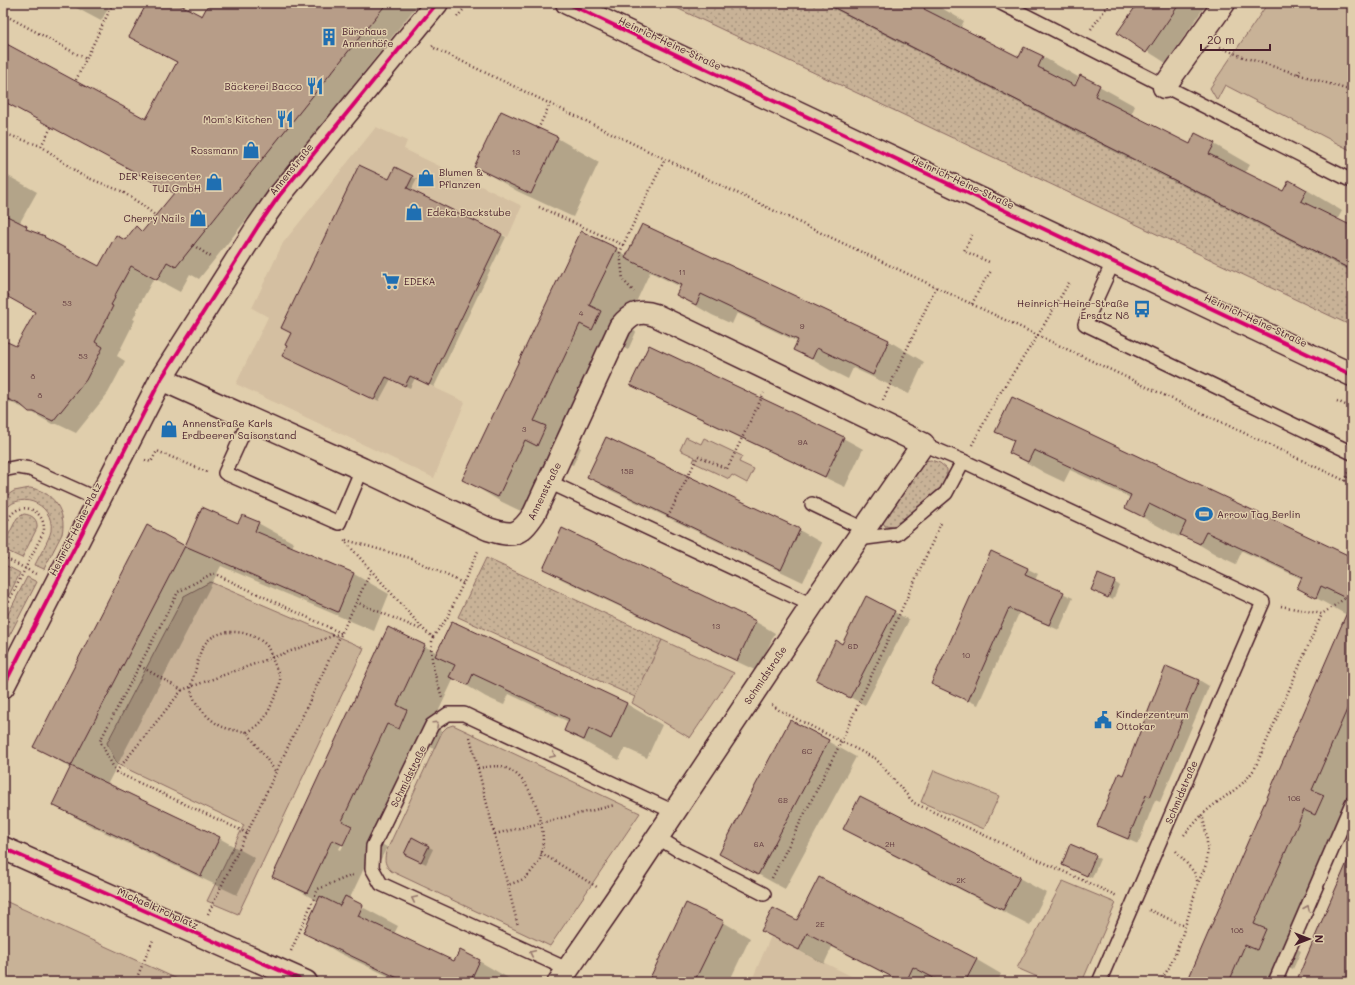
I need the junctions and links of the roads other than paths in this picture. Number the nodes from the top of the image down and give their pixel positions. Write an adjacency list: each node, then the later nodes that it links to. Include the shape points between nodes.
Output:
1 (437, 3): 9 (street, Annenstraße, via 279,196)
2 (567, 3): 7 (street, Heinrich-Heine-Straße)
3 (1001, 3): 5 (lane)
4 (1224, 3): 5 (street)
5 (1164, 86): 6 (lane)
6 (1352, 181)
7 (1113, 262): 8 (street, Heinrich-Heine-Straße); 12 (lane, via 1085,324)
8 (1352, 375)
9 (161, 379): 10 (street, Annenstraße); 17 (street, Heinrich-Heine-Platz)
10 (250, 418): 14 (street, Annenstraße); 14 (lane, via 226,473 339,523)
11 (922, 444): 13 (lane); 16 (street, Annenstraße, via 655,315 641,312 626,320 620,327); 19 (street, Schmidstraße)
12 (1352, 453)
13 (963, 461): 19 (lane, via 946,493 897,534); 29 (lane, Schmidstraße, via 1263,602)
14 (362, 469): 16 (street, Annenstraße, via 502,534 514,534 525,527)
15 (3, 470): 17 (lane, Heinrich-Heine-Platz, via 18,467 30,469)
16 (549, 482): 20 (lane)
17 (99, 500): 21 (street, Heinrich-Heine-Platz)
18 (812, 504): 19 (lane)
19 (861, 534): 20 (street, Schmidstraße)
20 (812, 605): 23 (street, Schmidstraße)
21 (3, 687)
22 (1352, 803): 30 (lane, one-way to 22)
23 (674, 812): 24 (street, Schmidstraße); 27 (lane, Schmidstraße, one-way to 23, via 524,949 380,884 372,868 373,846 432,725 448,714 464,714)
24 (657, 837): 26 (lane); 27 (street, Schmidstraße)
25 (3, 848): 28 (street, Michaelkirchplatz)
26 (764, 894)
27 (563, 976)
28 (306, 982)
29 (1099, 982)
30 (1275, 982)

